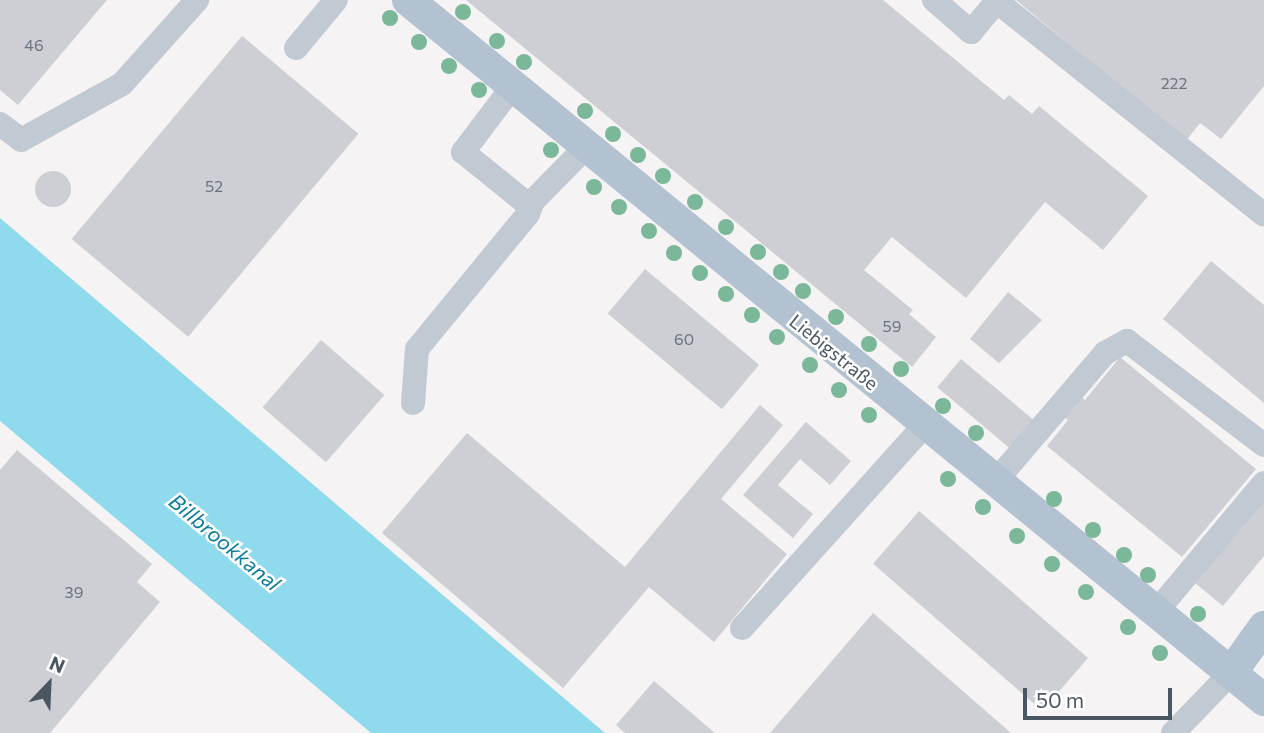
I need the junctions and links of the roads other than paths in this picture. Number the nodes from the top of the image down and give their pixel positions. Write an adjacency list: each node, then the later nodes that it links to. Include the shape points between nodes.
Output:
1 (197, 0): 8 (street, via 122,84 21,140)
2 (336, 0): 6 (street)
3 (408, 0): 7 (main road, Liebigstraße)
4 (934, 0): 5 (street, via 971,32)
5 (996, 0): 11 (street)
6 (296, 48)
7 (513, 86): 9 (main road, Liebigstraße); 10 (street, via 463,152 525,202)
8 (0, 124)
9 (586, 147): 10 (street); 13 (main road, Liebigstraße)
10 (533, 201): 12 (street, via 528,214 417,349)
11 (1264, 215)
12 (413, 403)
13 (924, 426): 15 (main road, Liebigstraße); 19 (street)
14 (1264, 445): 15 (street, via 1136,344 1118,342)
15 (994, 483): 17 (main road, Liebigstraße)
16 (1264, 483): 17 (street)
17 (1156, 612): 21 (main road, Liebigstraße)
18 (1264, 627): 21 (main road)
19 (742, 628)
20 (1264, 655): 21 (main road)
21 (1231, 673): 22 (main road, Liebigstraße); 23 (street)
22 (1264, 700)
23 (1173, 733)

